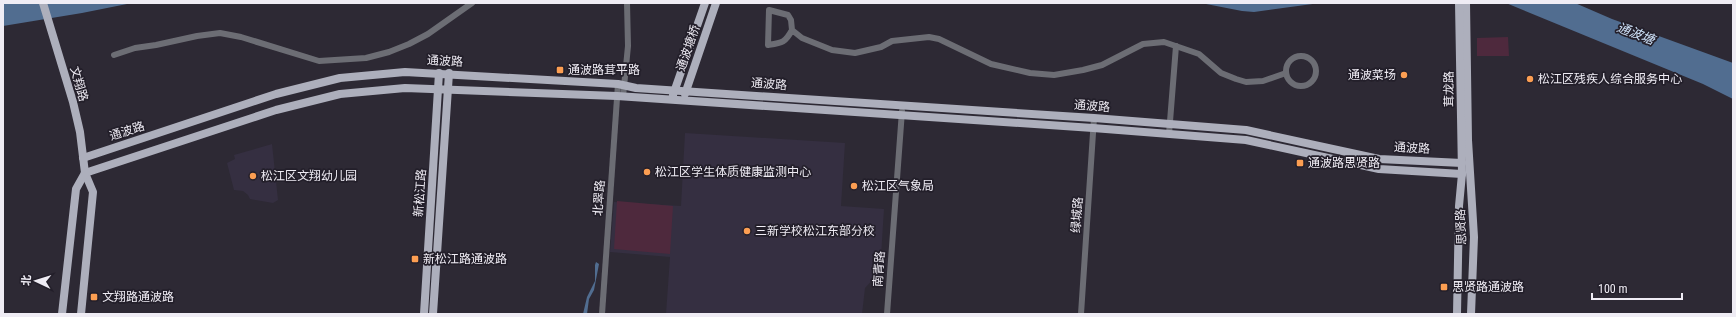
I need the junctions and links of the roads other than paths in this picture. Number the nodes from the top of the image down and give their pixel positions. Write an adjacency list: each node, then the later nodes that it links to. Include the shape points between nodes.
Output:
1 (42, 3): 29 (main road, 文翔路, via 73,102)
2 (472, 3): 10 (street, via 409,44 366,58 319,61 242,37 220,33 135,48)
3 (627, 3): 14 (street, 北翠路, via 628,46)
4 (704, 3): 17 (main road)
5 (716, 3): 18 (main road, 通波塘桥)
6 (1459, 3): 28 (main road, 茸龙路)
7 (1466, 3): 28 (main road, 茸龙路)
8 (792, 30): 8 (street, via 787,40 768,45 769,10 788,15); 9 (street, via 802,38 832,50 855,52 881,47 892,41 929,37 939,39 991,64 1030,73 1054,75 1092,68 1143,44 1164,42)
9 (1176, 46): 13 (street, via 1199,54 1221,73 1246,82 1263,81); 25 (street)
10 (114, 56)
11 (439, 73): 12 (main road, 通波路); 15 (main road, 新松江路); 29 (main road, 通波路, via 405,72 340,78 276,94)
12 (449, 73): 14 (main road, 通波路); 16 (main road, 新松江路)
13 (1286, 73): 13 (street, via 1290,82 1304,86 1315,76 1315,67 1309,59 1295,57 1288,64)
14 (621, 85): 17 (main road, 通波路); 19 (street, 北翠路)
15 (438, 89): 16 (main road, 通波路); 31 (main road, 通波路, via 405,88 340,94 276,110); 36 (main road, 新松江路)
16 (448, 89): 19 (main road, 通波路); 37 (main road, 新松江路)
17 (674, 90): 18 (main road, 通波路); 20 (main road)
18 (686, 91): 21 (main road, 通波塘桥); 22 (main road, 通波路)
19 (620, 97): 20 (main road, 通波路); 38 (street, 北翠路)
20 (671, 100): 21 (main road, 通波路)
21 (683, 101): 23 (main road, 通波路)
22 (902, 105): 23 (street, 南青路); 24 (main road, 通波路)
23 (902, 115): 26 (main road, 通波路); 39 (street, 南青路)
24 (1094, 118): 25 (main road, 通波路); 26 (street, 绿城路)
25 (1170, 124): 27 (street); 30 (main road, 通波路, via 1246,130 1379,159)
26 (1093, 128): 27 (main road, 通波路); 40 (street, 绿城路)
27 (1169, 134): 32 (main road, 通波路, via 1246,140 1379,169)
28 (1465, 140): 30 (main road, 茸龙路); 33 (main road, 思贤路)
29 (83, 158): 31 (main road, 文翔路)
30 (1462, 163): 32 (main road, 茸龙路); 33 (main road)
31 (85, 173): 34 (main road, via 76,189); 35 (main road, 文翔路, via 93,192)
32 (1462, 174): 41 (main road, 思贤路)
33 (1470, 174): 42 (main road, 思贤路, via 1474,237)
34 (62, 314)
35 (81, 314)
36 (424, 314)
37 (433, 314)
38 (602, 314)
39 (887, 314)
40 (1081, 314)
41 (1457, 314)
42 (1471, 314)

